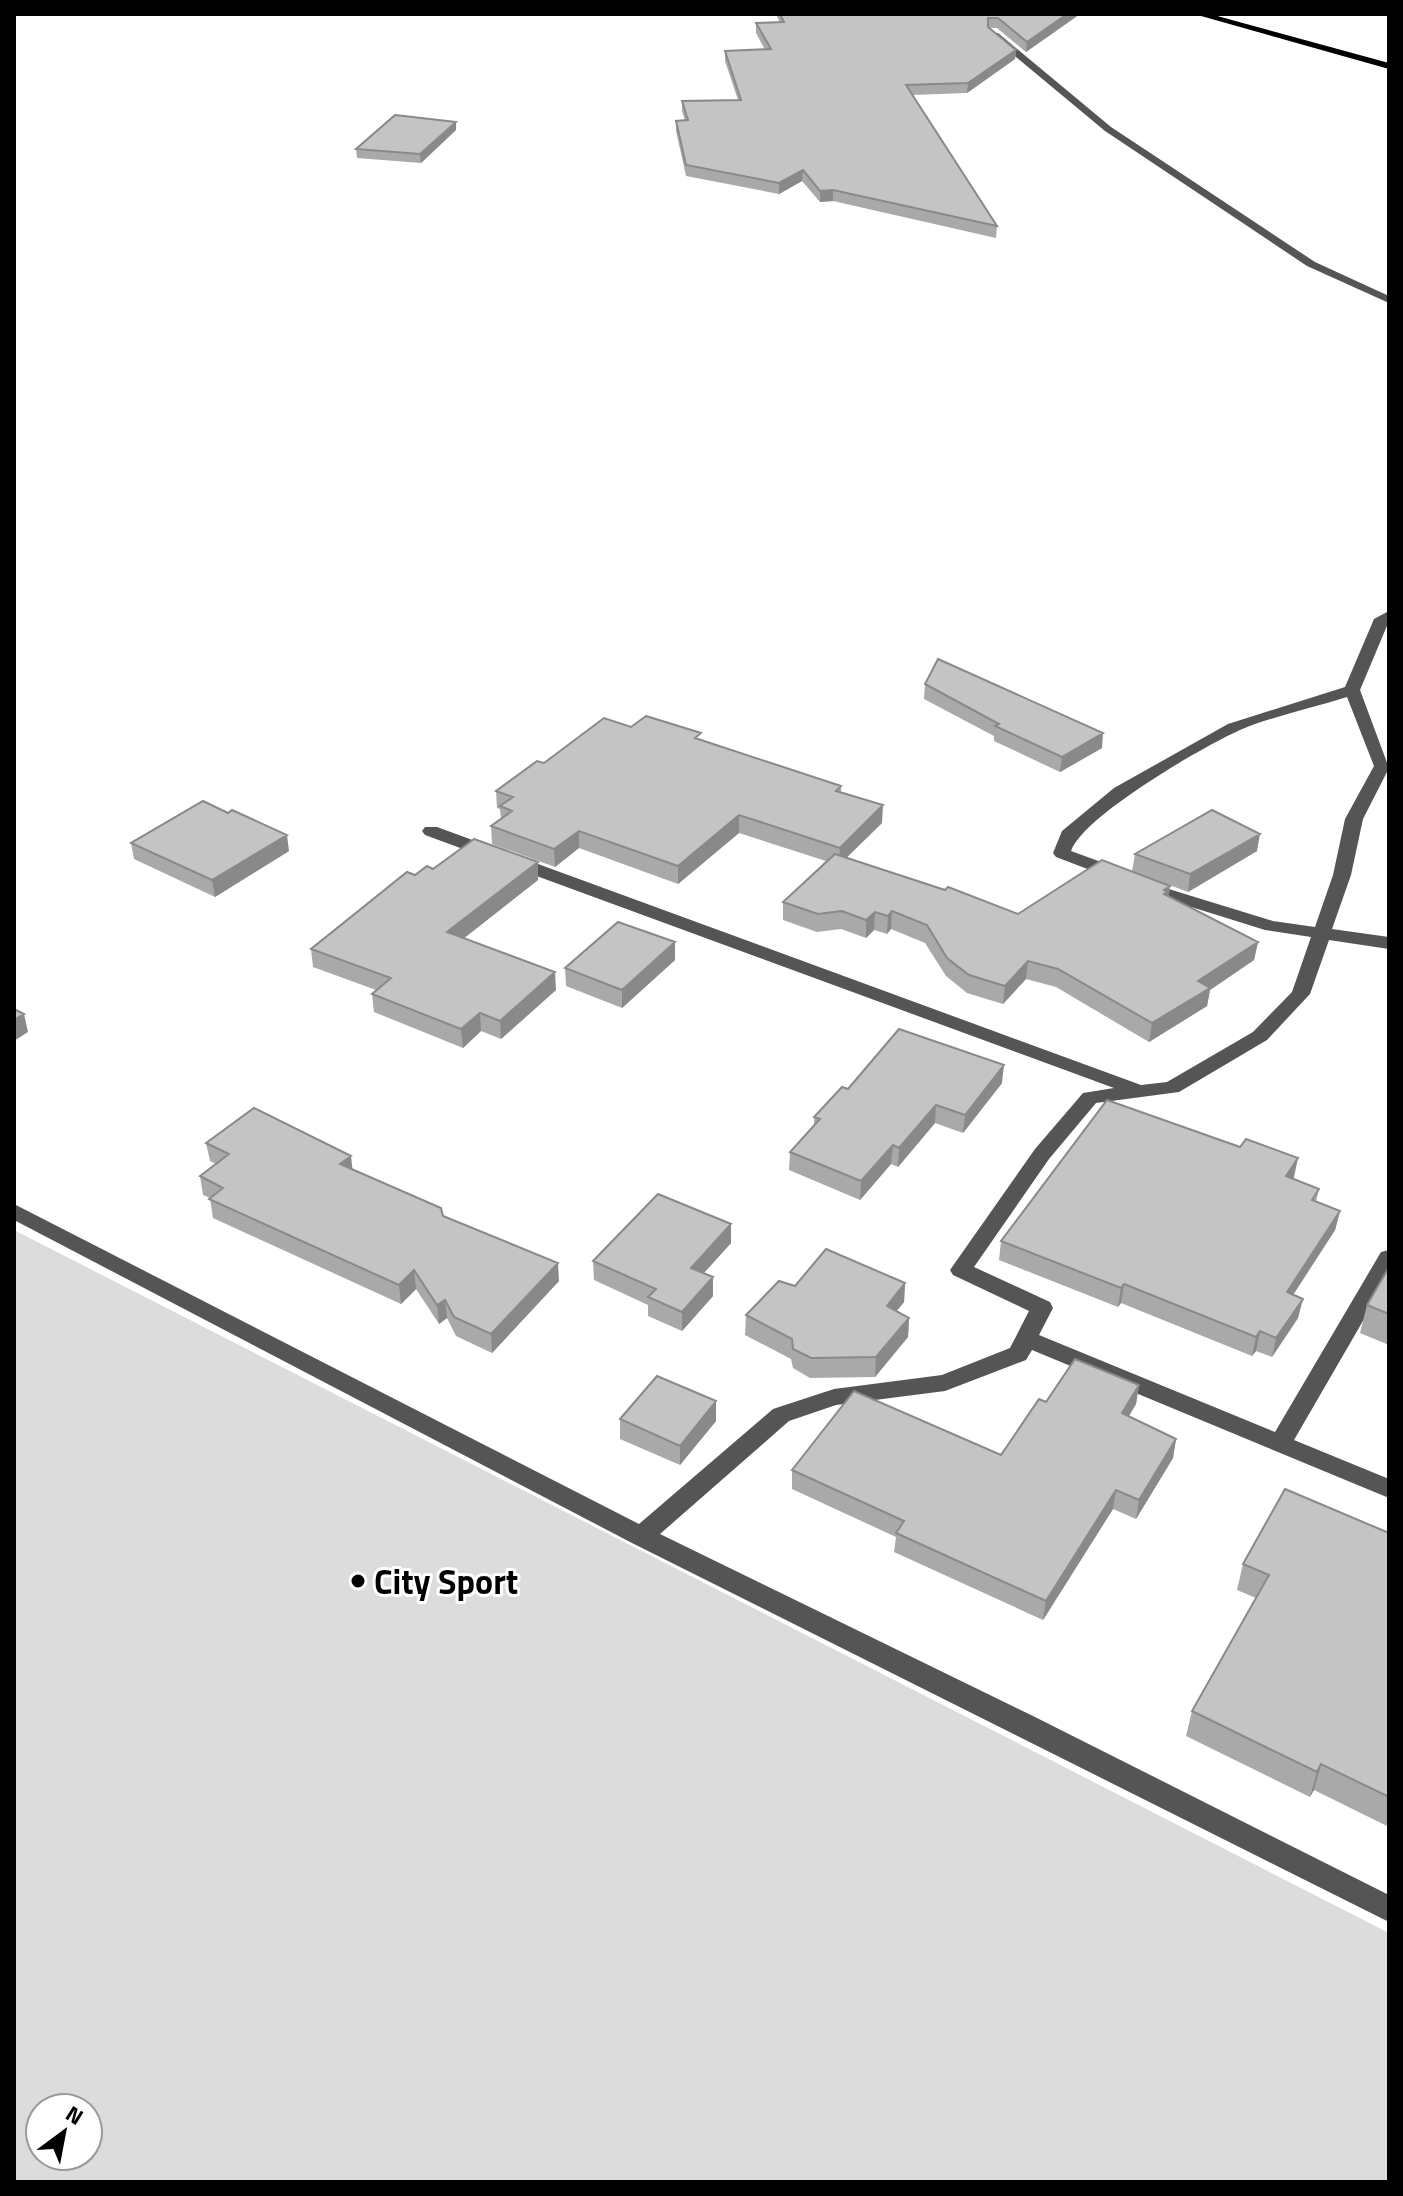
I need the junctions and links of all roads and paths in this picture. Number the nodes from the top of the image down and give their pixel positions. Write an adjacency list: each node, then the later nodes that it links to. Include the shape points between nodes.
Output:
1 (1199, 14): 3 (highway)
2 (992, 32): 4 (street, via 1108,129 1311,264)
3 (1389, 66)
4 (1389, 300)
5 (1389, 615): 6 (street, via 1381,619)
6 (1352, 690): 7 (street); 9 (street, via 1234,727 1120,792 1068,835 1062,853 1144,886 1271,926)
7 (1386, 767): 9 (street, via 1354,819 1342,875)
8 (431, 831): 11 (street)
9 (1320, 933): 10 (street); 11 (street, via 1301,994 1260,1036 1172,1088)
10 (1389, 943)
11 (1137, 1090): 14 (street, via 1090,1097 1042,1154 961,1270 1042,1308)
12 (14, 1211): 17 (street)
13 (1389, 1257): 15 (street)
14 (1028, 1339): 15 (street); 17 (street, via 1018,1354 945,1383 834,1397 781,1415)
15 (1281, 1442): 16 (street)
16 (1389, 1489)
17 (641, 1536): 18 (street)
18 (1389, 1909)

